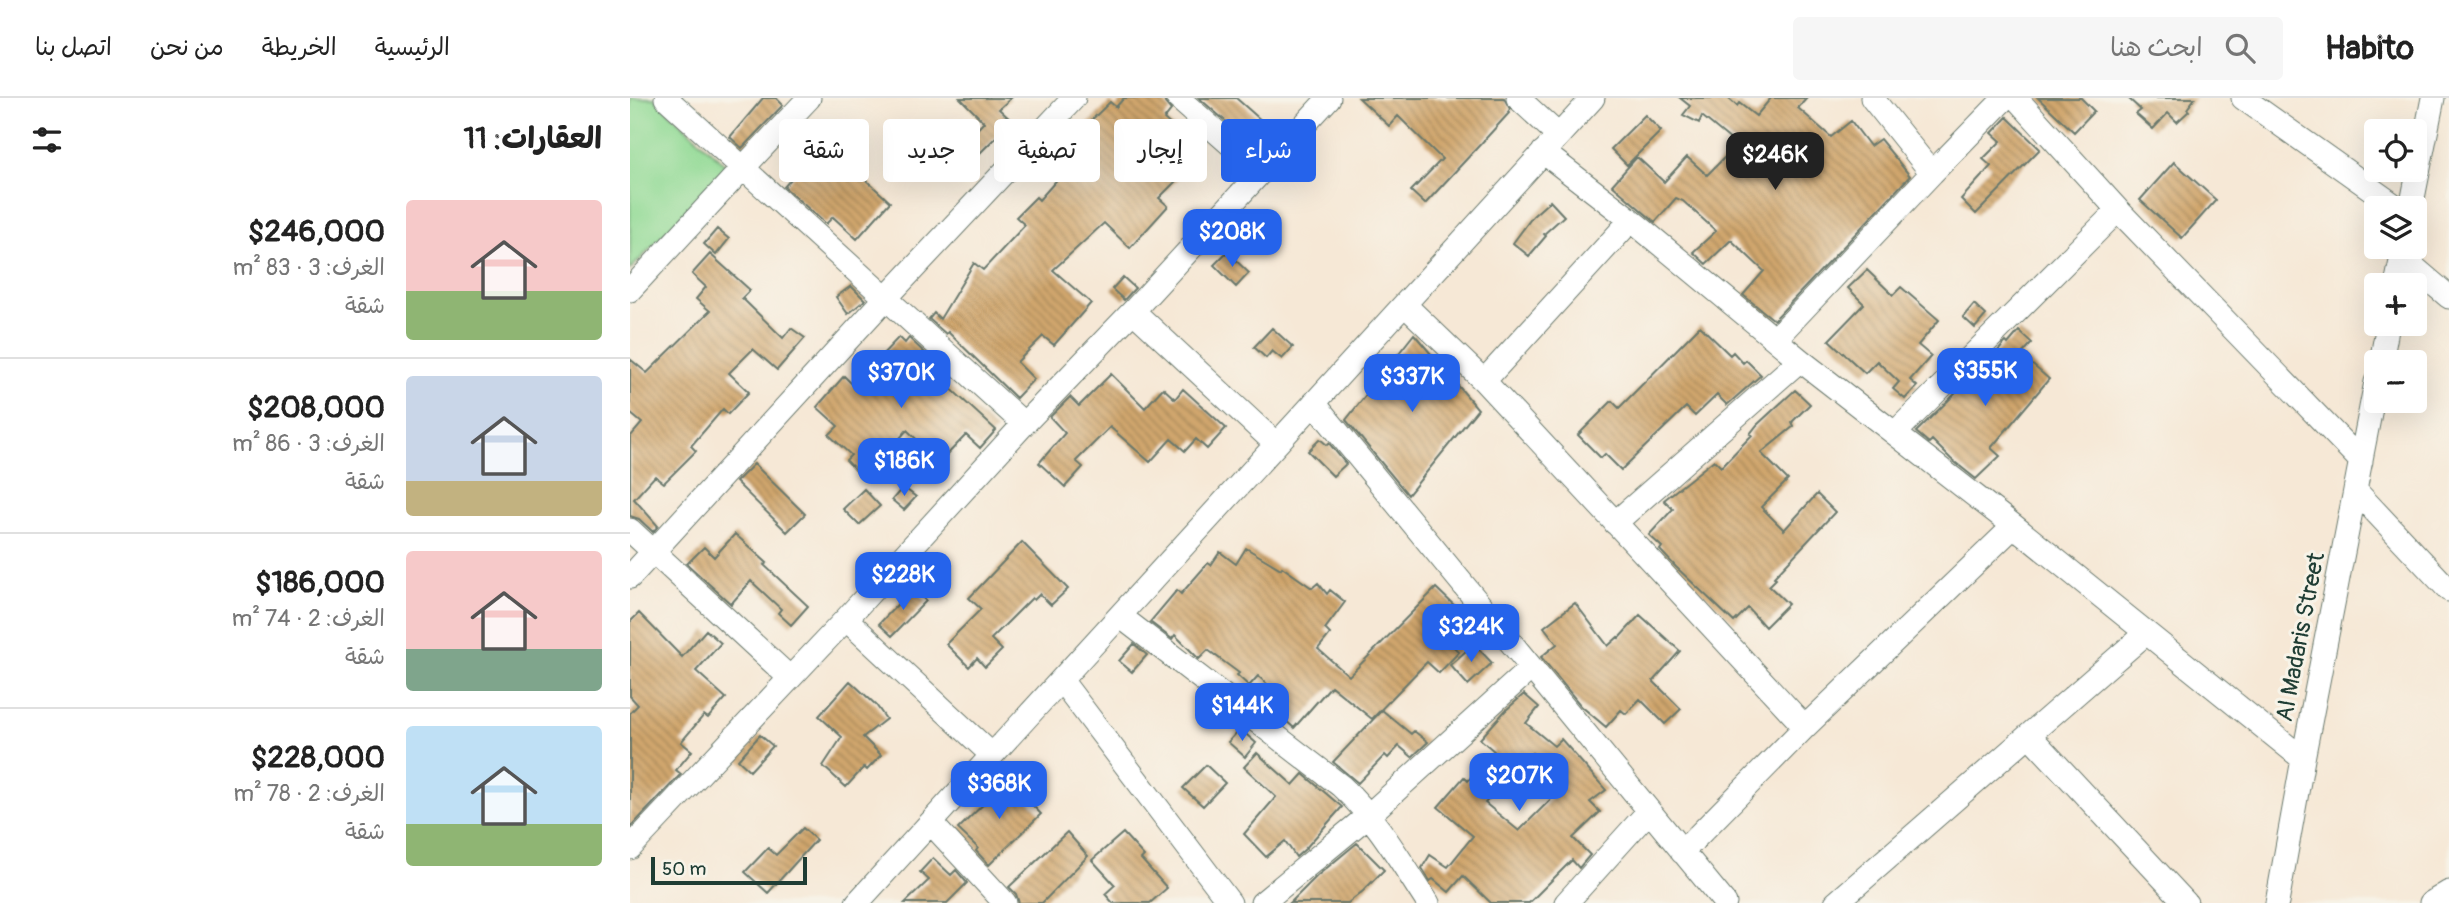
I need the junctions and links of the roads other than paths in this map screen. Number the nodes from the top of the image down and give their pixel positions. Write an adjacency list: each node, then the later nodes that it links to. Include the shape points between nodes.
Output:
1 (666, 98): 16 (street)
2 (809, 98): 16 (street)
3 (1074, 98): 26 (street)
4 (1178, 98): 14 (street)
5 (1329, 98): 13 (street)
6 (1518, 98): 15 (street)
7 (1593, 98): 15 (street)
8 (1872, 98): 17 (street)
9 (2005, 98): 17 (street)
10 (2016, 98): 21 (street)
11 (2243, 98): 19 (street)
12 (2433, 98): 20 (street)
13 (1310, 119)
14 (1221, 136)
15 (1550, 144): 22 (street); 27 (street)
16 (743, 168): 24 (street); 26 (street)
17 (1932, 173): 29 (street)
18 (1253, 182): 28 (street)
19 (2381, 196)
20 (2414, 196)
21 (2118, 210): 35 (street); 37 (street)
22 (1631, 220): 29 (street); 31 (street)
23 (2410, 259): 25 (street)
24 (630, 290)
25 (2449, 297)
26 (886, 298): 34 (street); 42 (street)
27 (1405, 305): 31 (street); 32 (street)
28 (1133, 311): 34 (street); 36 (street)
29 (1776, 338): 30 (street)
30 (1800, 360): 35 (street); 39 (street)
31 (1484, 381): 39 (street)
32 (1314, 402): 36 (street); 48 (street)
33 (2370, 413): 37 (street, Al Madaris Street)
34 (1024, 424): 46 (street)
35 (1896, 432): 40 (street)
36 (1276, 444): 45 (street)
37 (2361, 461): 38 (street, Al Madaris Street)
38 (2356, 490): 44 (street); 54 (street, Al Madaris Street)
39 (1615, 523): 51 (street)
40 (2014, 526): 47 (street); 51 (street)
41 (630, 530): 42 (street)
42 (653, 552): 43 (street); 49 (street)
43 (630, 577)
44 (2449, 590)
45 (1120, 616): 50 (street); 56 (street, via 1341,786)
46 (846, 619): 49 (street); 53 (street)
47 (2146, 633): 52 (street); 54 (street)
48 (1531, 668): 55 (street); 56 (street)
49 (790, 678): 58 (street)
50 (1061, 680): 53 (street); 64 (street)
51 (1805, 727): 59 (street)
52 (2030, 736): 61 (street); 70 (street)
53 (992, 755): 57 (street)
54 (2302, 758): 71 (street, Al Madaris Street)
55 (1648, 812): 59 (street); 67 (street)
56 (1370, 814): 65 (street); 66 (street)
57 (931, 823): 62 (street); 63 (street)
58 (630, 848)
59 (1682, 852): 68 (street)
60 (2449, 892): 72 (street)
61 (1861, 895): 69 (street)
62 (856, 903)
63 (1005, 903)
64 (1230, 903)
65 (1262, 903)
66 (1428, 903)
67 (1566, 903)
68 (1726, 903)
69 (1836, 903)
70 (2186, 903)
71 (2277, 903)
72 (2431, 903)

